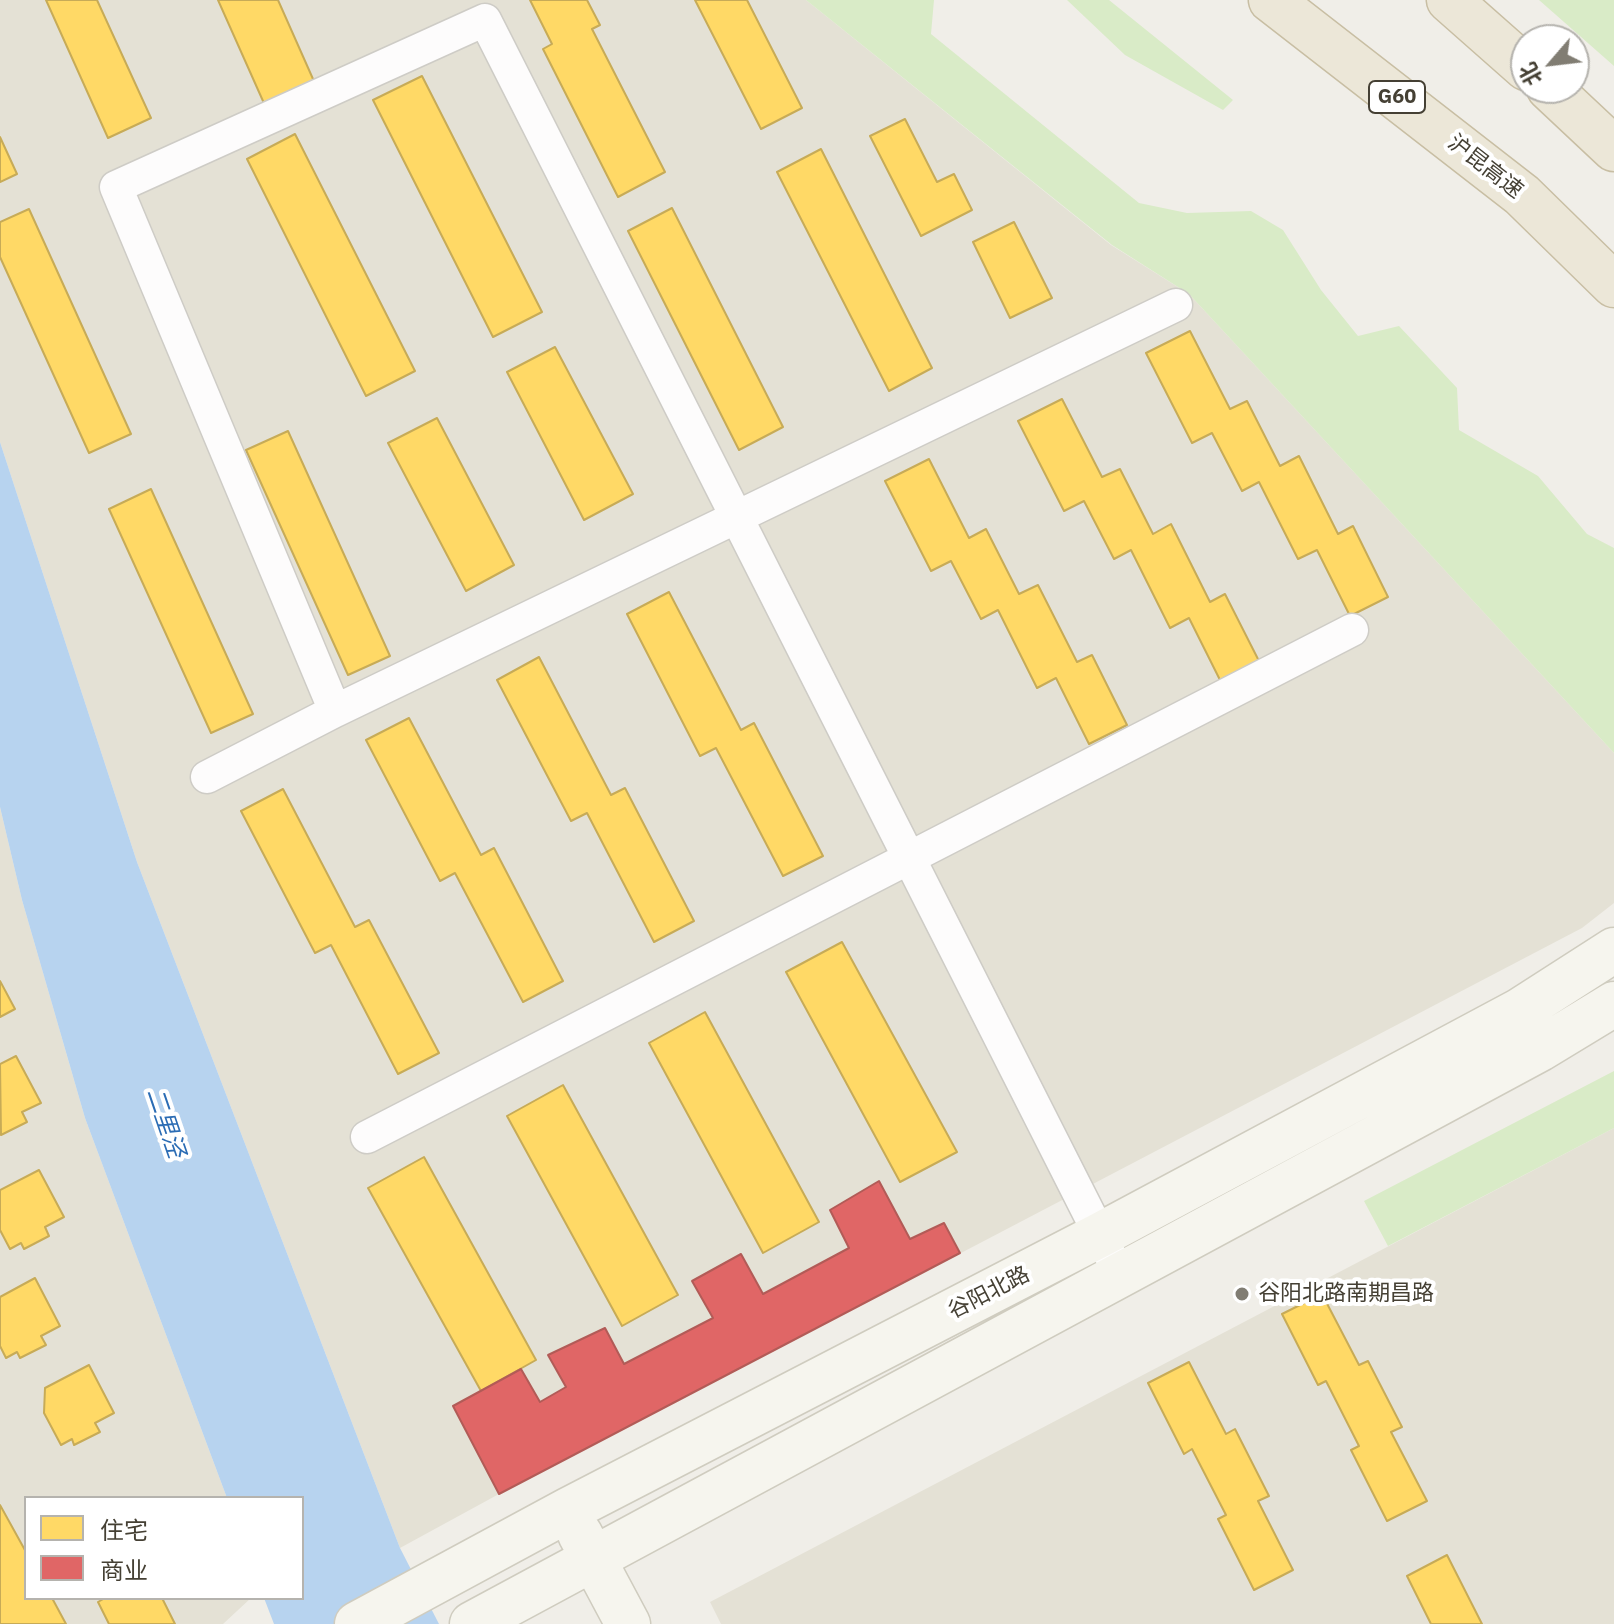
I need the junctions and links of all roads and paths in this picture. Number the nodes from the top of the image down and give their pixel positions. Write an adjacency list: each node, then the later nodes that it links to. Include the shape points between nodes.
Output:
1 (1271, 0): 6 (highway, 沪昆高速 / G60, via 1522,195)
2 (1449, 0): 3 (highway)
3 (1510, 54)
4 (1566, 104): 5 (highway)
5 (1614, 149)
6 (1614, 288)
7 (1176, 305): 8 (street)
8 (738, 516): 10 (street); 10 (street, via 485,20 116,187); 12 (street)
9 (1352, 630): 12 (street)
10 (335, 711): 11 (street)
11 (207, 777)
12 (910, 857): 15 (street); 16 (street)
13 (1614, 950): 16 (main road, 谷阳北路, via 1519,1011)
14 (1614, 1004): 17 (main road, 谷阳北路)
15 (367, 1137)
16 (1100, 1235): 17 (street); 18 (main road, 谷阳北路)
17 (1120, 1274): 19 (main road, 谷阳北路)
18 (568, 1510): 19 (main road); 20 (main road, 谷阳北路)
19 (593, 1558): 21 (main road, 谷阳北路); 22 (main road)
20 (357, 1624)
21 (472, 1624)
22 (628, 1624)

